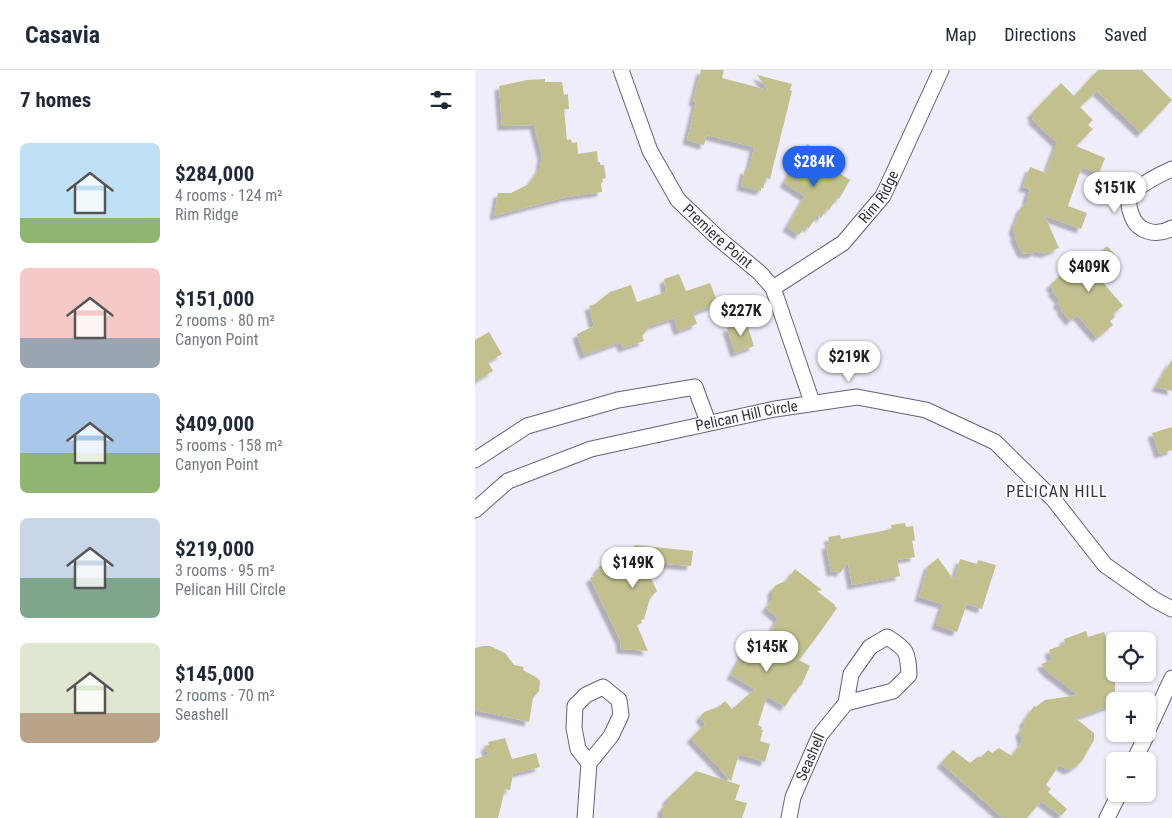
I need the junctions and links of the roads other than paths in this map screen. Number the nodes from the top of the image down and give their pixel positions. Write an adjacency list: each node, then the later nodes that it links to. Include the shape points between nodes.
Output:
1 (621, 70): 5 (street, Premiere Point, via 650,151 678,200)
2 (941, 70): 5 (street, Rim Ridge, via 883,196 843,243)
3 (1172, 169): 4 (street, via 1129,198 1135,224 1146,231 1158,233)
4 (1172, 228)
5 (773, 288): 6 (street, Premiere Point)
6 (812, 402): 7 (street, Pelican Hill Circle); 10 (street, Pelican Hill Circle, via 857,397 927,410 995,442 1054,500 1105,565)
7 (708, 422): 8 (street, via 695,387 618,400 527,426); 9 (street, Pelican Hill Circle, via 591,449 508,482)
8 (475, 460)
9 (475, 510)
10 (1172, 609)
11 (1172, 678): 13 (street)
12 (846, 702): 12 (street, Seashell, via 851,674 869,647 887,637 900,645 908,656 909,675 893,691); 17 (street, Seashell, via 820,735 793,797)
13 (1156, 713)
14 (589, 763): 14 (street, via 611,736 621,715 619,700 603,687 586,695 575,706 574,728 578,749); 16 (street)
15 (1115, 802): 18 (street)
16 (585, 818)
17 (789, 818)
18 (1107, 818)

